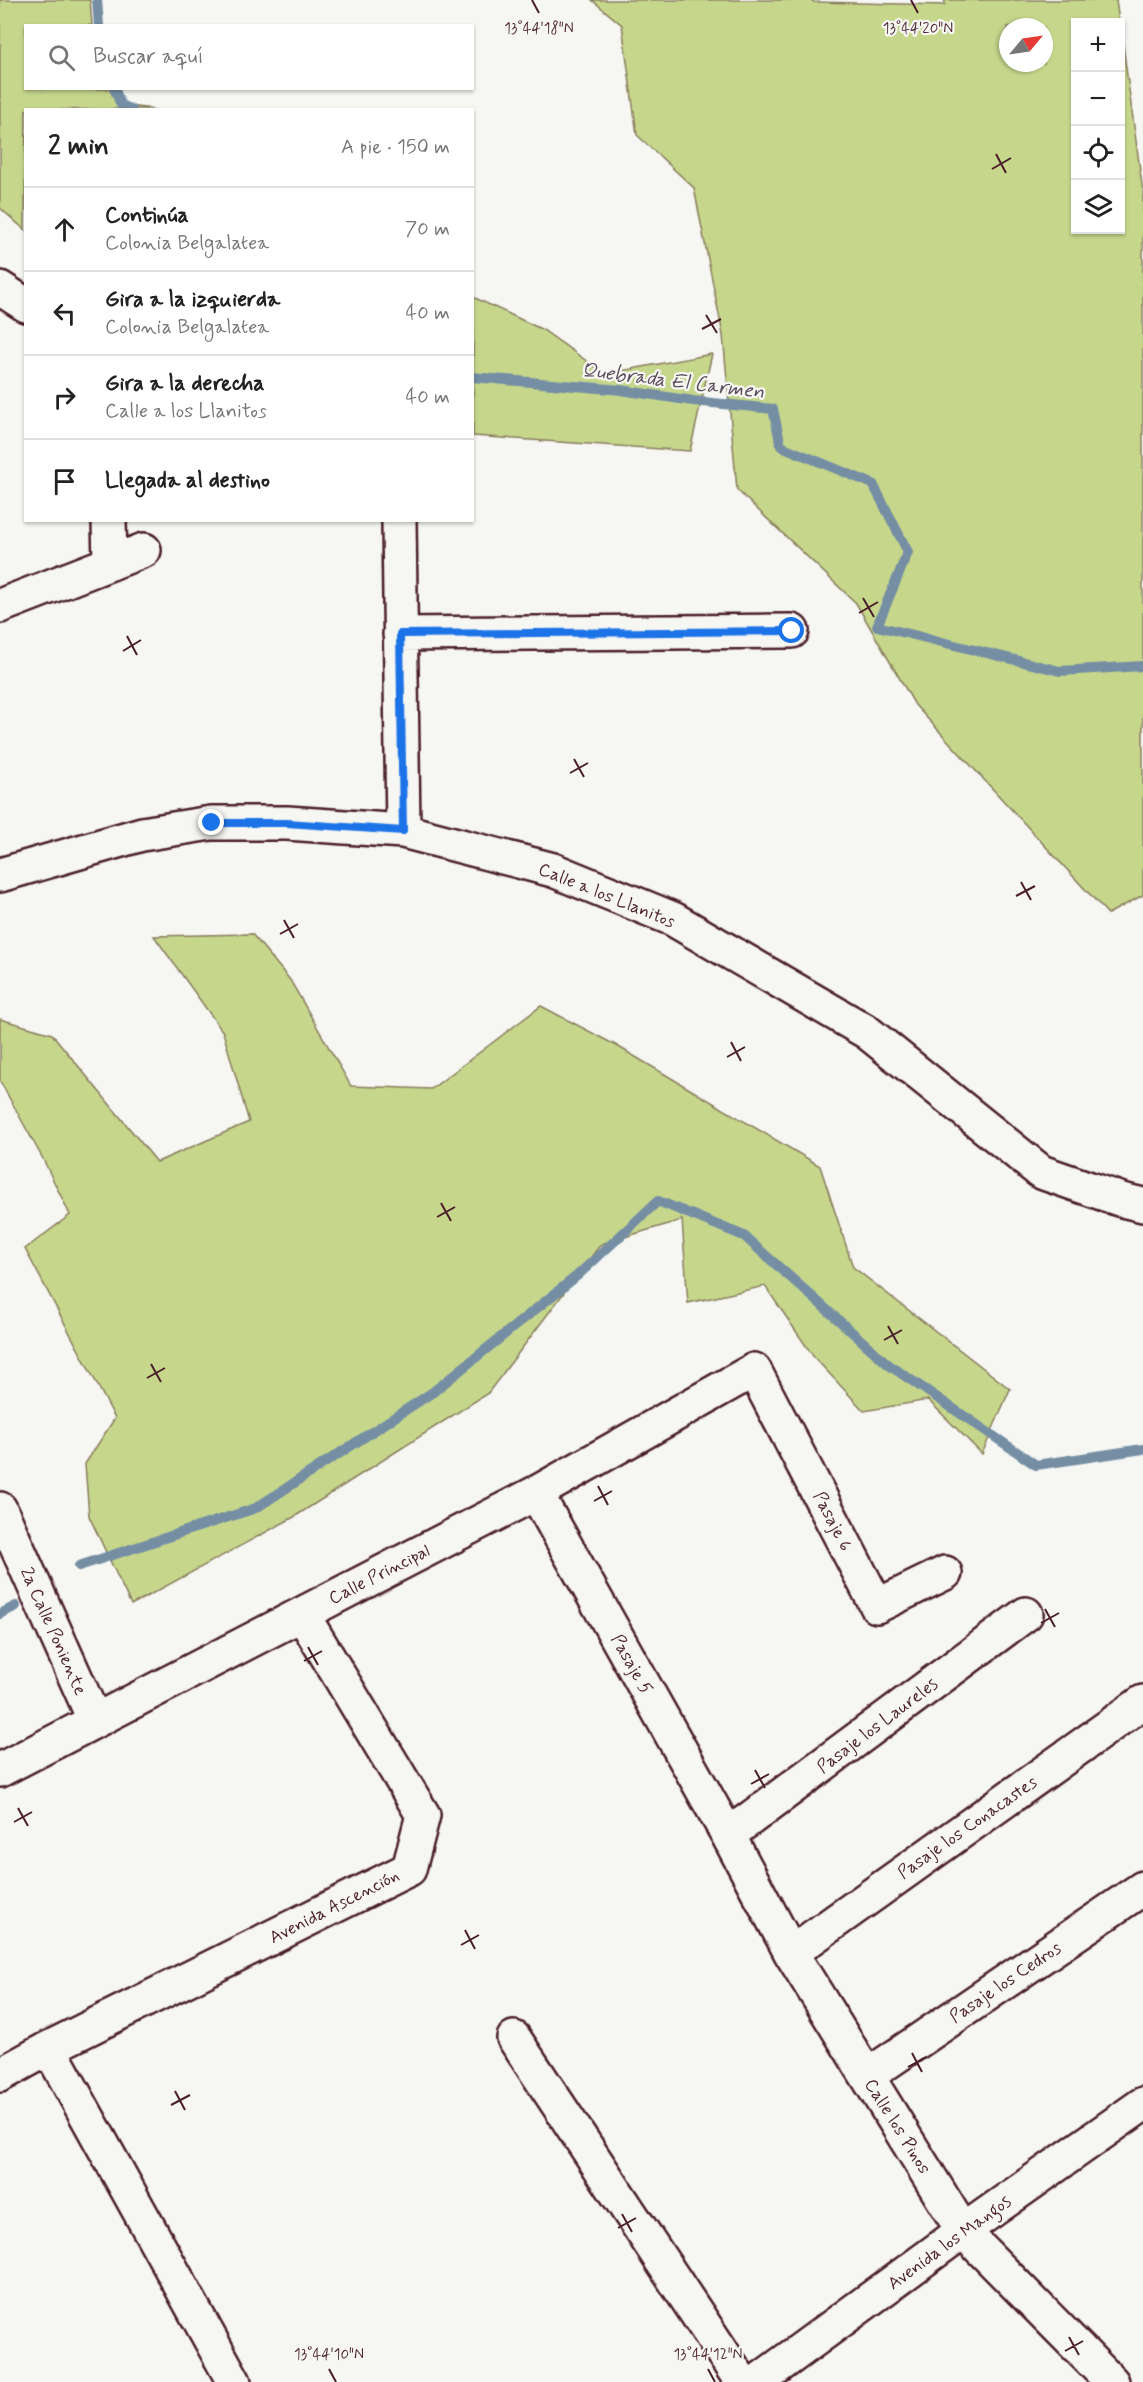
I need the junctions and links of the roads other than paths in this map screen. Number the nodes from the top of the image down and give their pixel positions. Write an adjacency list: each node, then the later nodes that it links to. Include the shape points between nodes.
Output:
1 (0, 288): 2 (street)
2 (24, 304)
3 (109, 522): 6 (street)
4 (399, 522): 9 (street)
5 (144, 550): 6 (street)
6 (110, 563): 7 (street)
7 (0, 606)
8 (792, 631): 9 (street)
9 (400, 634): 10 (street)
10 (403, 831): 11 (street, Calle a los Llanitos, via 287,823 212,823 142,834); 12 (street, Calle a los Llanitos, via 554,870 673,919 867,1032 1041,1172)
11 (0, 875)
12 (1143, 1205)
13 (754, 1370): 14 (street, Calle Principal); 16 (street, Pasaje 6, via 877,1606)
14 (537, 1493): 17 (street, Calle Principal); 22 (street, Pasaje 5)
15 (0, 1509): 20 (street, 2a Calle Poniente)
16 (945, 1573)
17 (302, 1614): 20 (street, Calle Principal); 26 (street, Avenida Ascención, via 423,1815 409,1869)
18 (1026, 1614): 22 (street, Pasaje los Laureles)
19 (1143, 1702): 24 (street, Pasaje los Conacastes)
20 (94, 1719): 21 (street, Calle Principal)
21 (0, 1770)
22 (728, 1835): 24 (street, Calle los Pinos)
23 (1143, 1888): 28 (street, Pasaje los Cedros)
24 (791, 1953): 28 (street, Calle los Pinos)
25 (514, 2038): 32 (street)
26 (49, 2048): 27 (street, Avenida Ascención); 31 (street)
27 (0, 2075)
28 (867, 2076): 30 (street, Calle los Pinos)
29 (1143, 2104): 30 (street, Avenida los Mangos)
30 (963, 2231): 33 (street, Avenida los Mangos); 34 (street, Calle los Pinos)
31 (234, 2382)
32 (742, 2382)
33 (758, 2382)
34 (1112, 2382)

